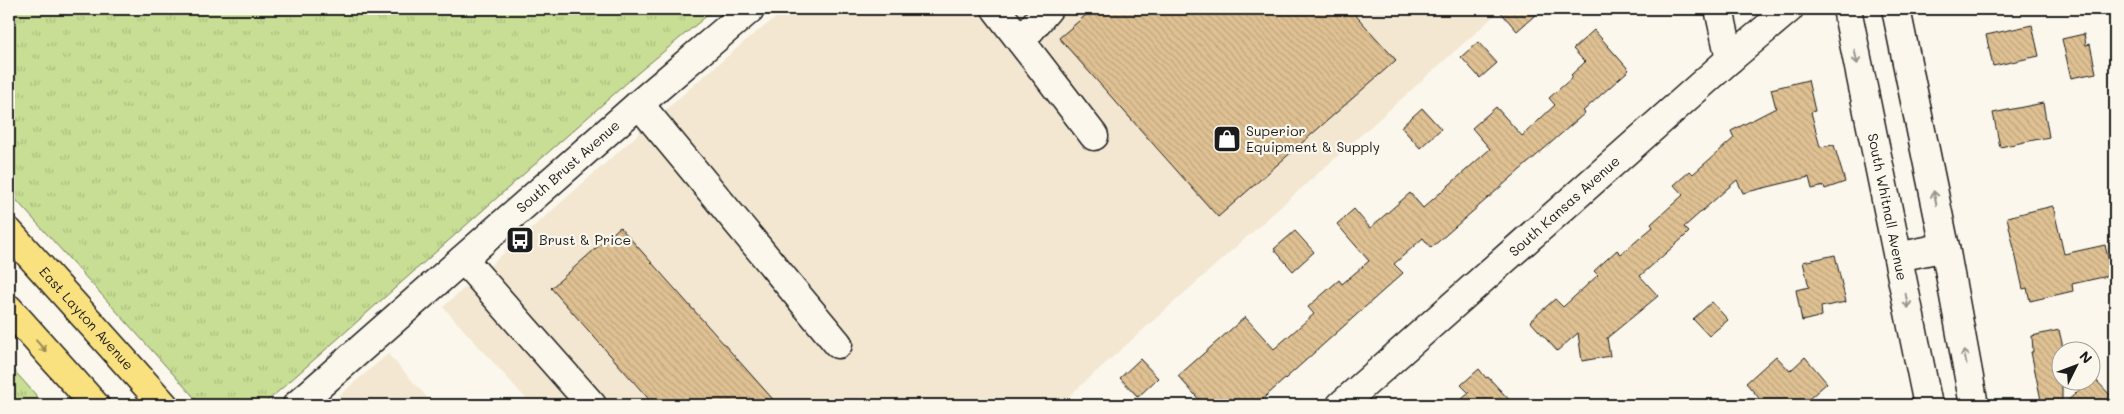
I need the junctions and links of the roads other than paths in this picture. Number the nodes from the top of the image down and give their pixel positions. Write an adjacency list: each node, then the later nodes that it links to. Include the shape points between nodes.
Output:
1 (750, 9): 10 (street, South Brust Avenue)
2 (996, 9): 8 (street)
3 (1048, 9): 8 (street)
4 (1719, 9): 9 (street)
5 (1789, 9): 9 (street, South Kansas Avenue)
6 (1847, 9): 14 (street, South Whitnall Avenue, one-way to 14)
7 (1896, 9): 13 (street, one-way to 7)
8 (1021, 42): 11 (street)
9 (1730, 59): 22 (street, South Kansas Avenue)
10 (639, 104): 15 (street, South Brust Avenue); 17 (street)
11 (1094, 136)
12 (9, 232): 19 (main road, East Layton Avenue)
13 (1945, 247): 14 (street); 24 (street, one-way to 13)
14 (1898, 257): 23 (street, South Whitnall Avenue, one-way to 23)
15 (463, 259): 20 (street, South Brust Avenue); 21 (street)
16 (9, 309): 18 (main road, one-way to 18)
17 (838, 344)
18 (95, 405)
19 (164, 405)
20 (297, 405)
21 (592, 405)
22 (1341, 405)
23 (1928, 405)
24 (1974, 405)

